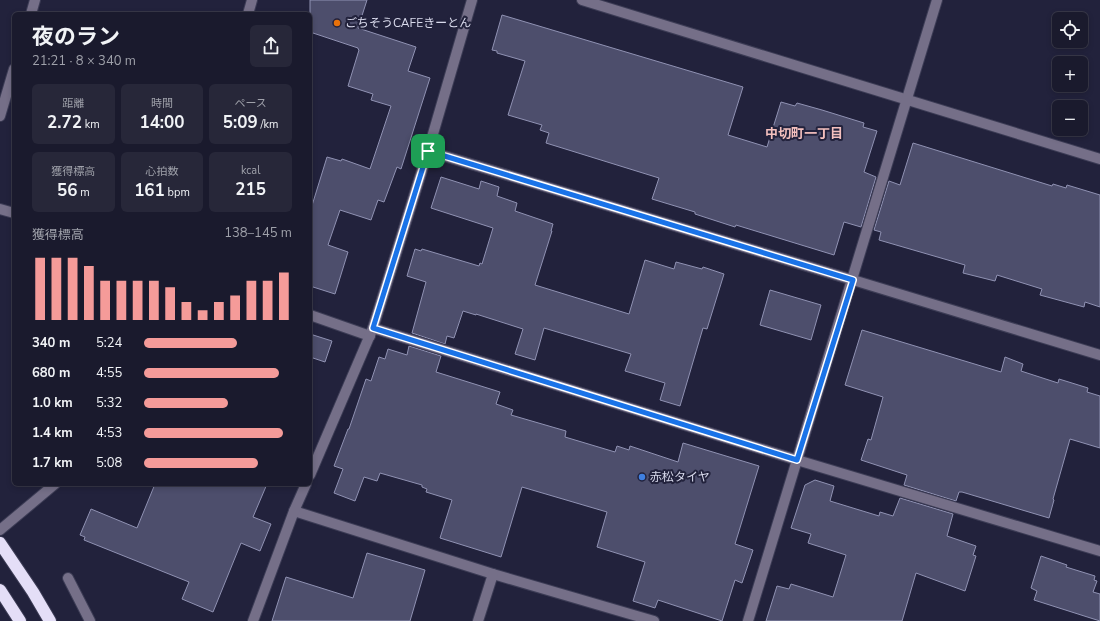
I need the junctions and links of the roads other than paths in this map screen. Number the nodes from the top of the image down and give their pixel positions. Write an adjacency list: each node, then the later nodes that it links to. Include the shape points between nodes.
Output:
1 (35, 0): 6 (street)
2 (252, 0): 7 (street)
3 (472, 0): 11 (street)
4 (582, 0): 9 (street)
5 (937, 0): 9 (street)
6 (32, 12)
7 (249, 12)
8 (12, 76): 10 (street)
9 (907, 100): 12 (street); 15 (street)
10 (0, 116)
11 (428, 151): 15 (street); 17 (street)
12 (1100, 160)
13 (0, 209): 14 (street)
14 (12, 212)
15 (853, 280): 18 (street); 19 (street)
16 (312, 316): 17 (street)
17 (371, 332): 19 (street); 20 (street)
18 (1100, 354)
19 (797, 460): 26 (street); 36 (street)
20 (312, 470)
21 (53, 486): 24 (street)
22 (305, 486): 23 (street)
23 (294, 511): 27 (street); 33 (street)
24 (0, 530)
25 (0, 543): 31 (highway)
26 (1100, 551)
27 (492, 574): 34 (street); 35 (street)
28 (68, 578): 32 (street)
29 (0, 590): 30 (highway)
30 (20, 621)
31 (50, 621)
32 (90, 621)
33 (253, 621)
34 (478, 621)
35 (654, 621)
36 (748, 621)

